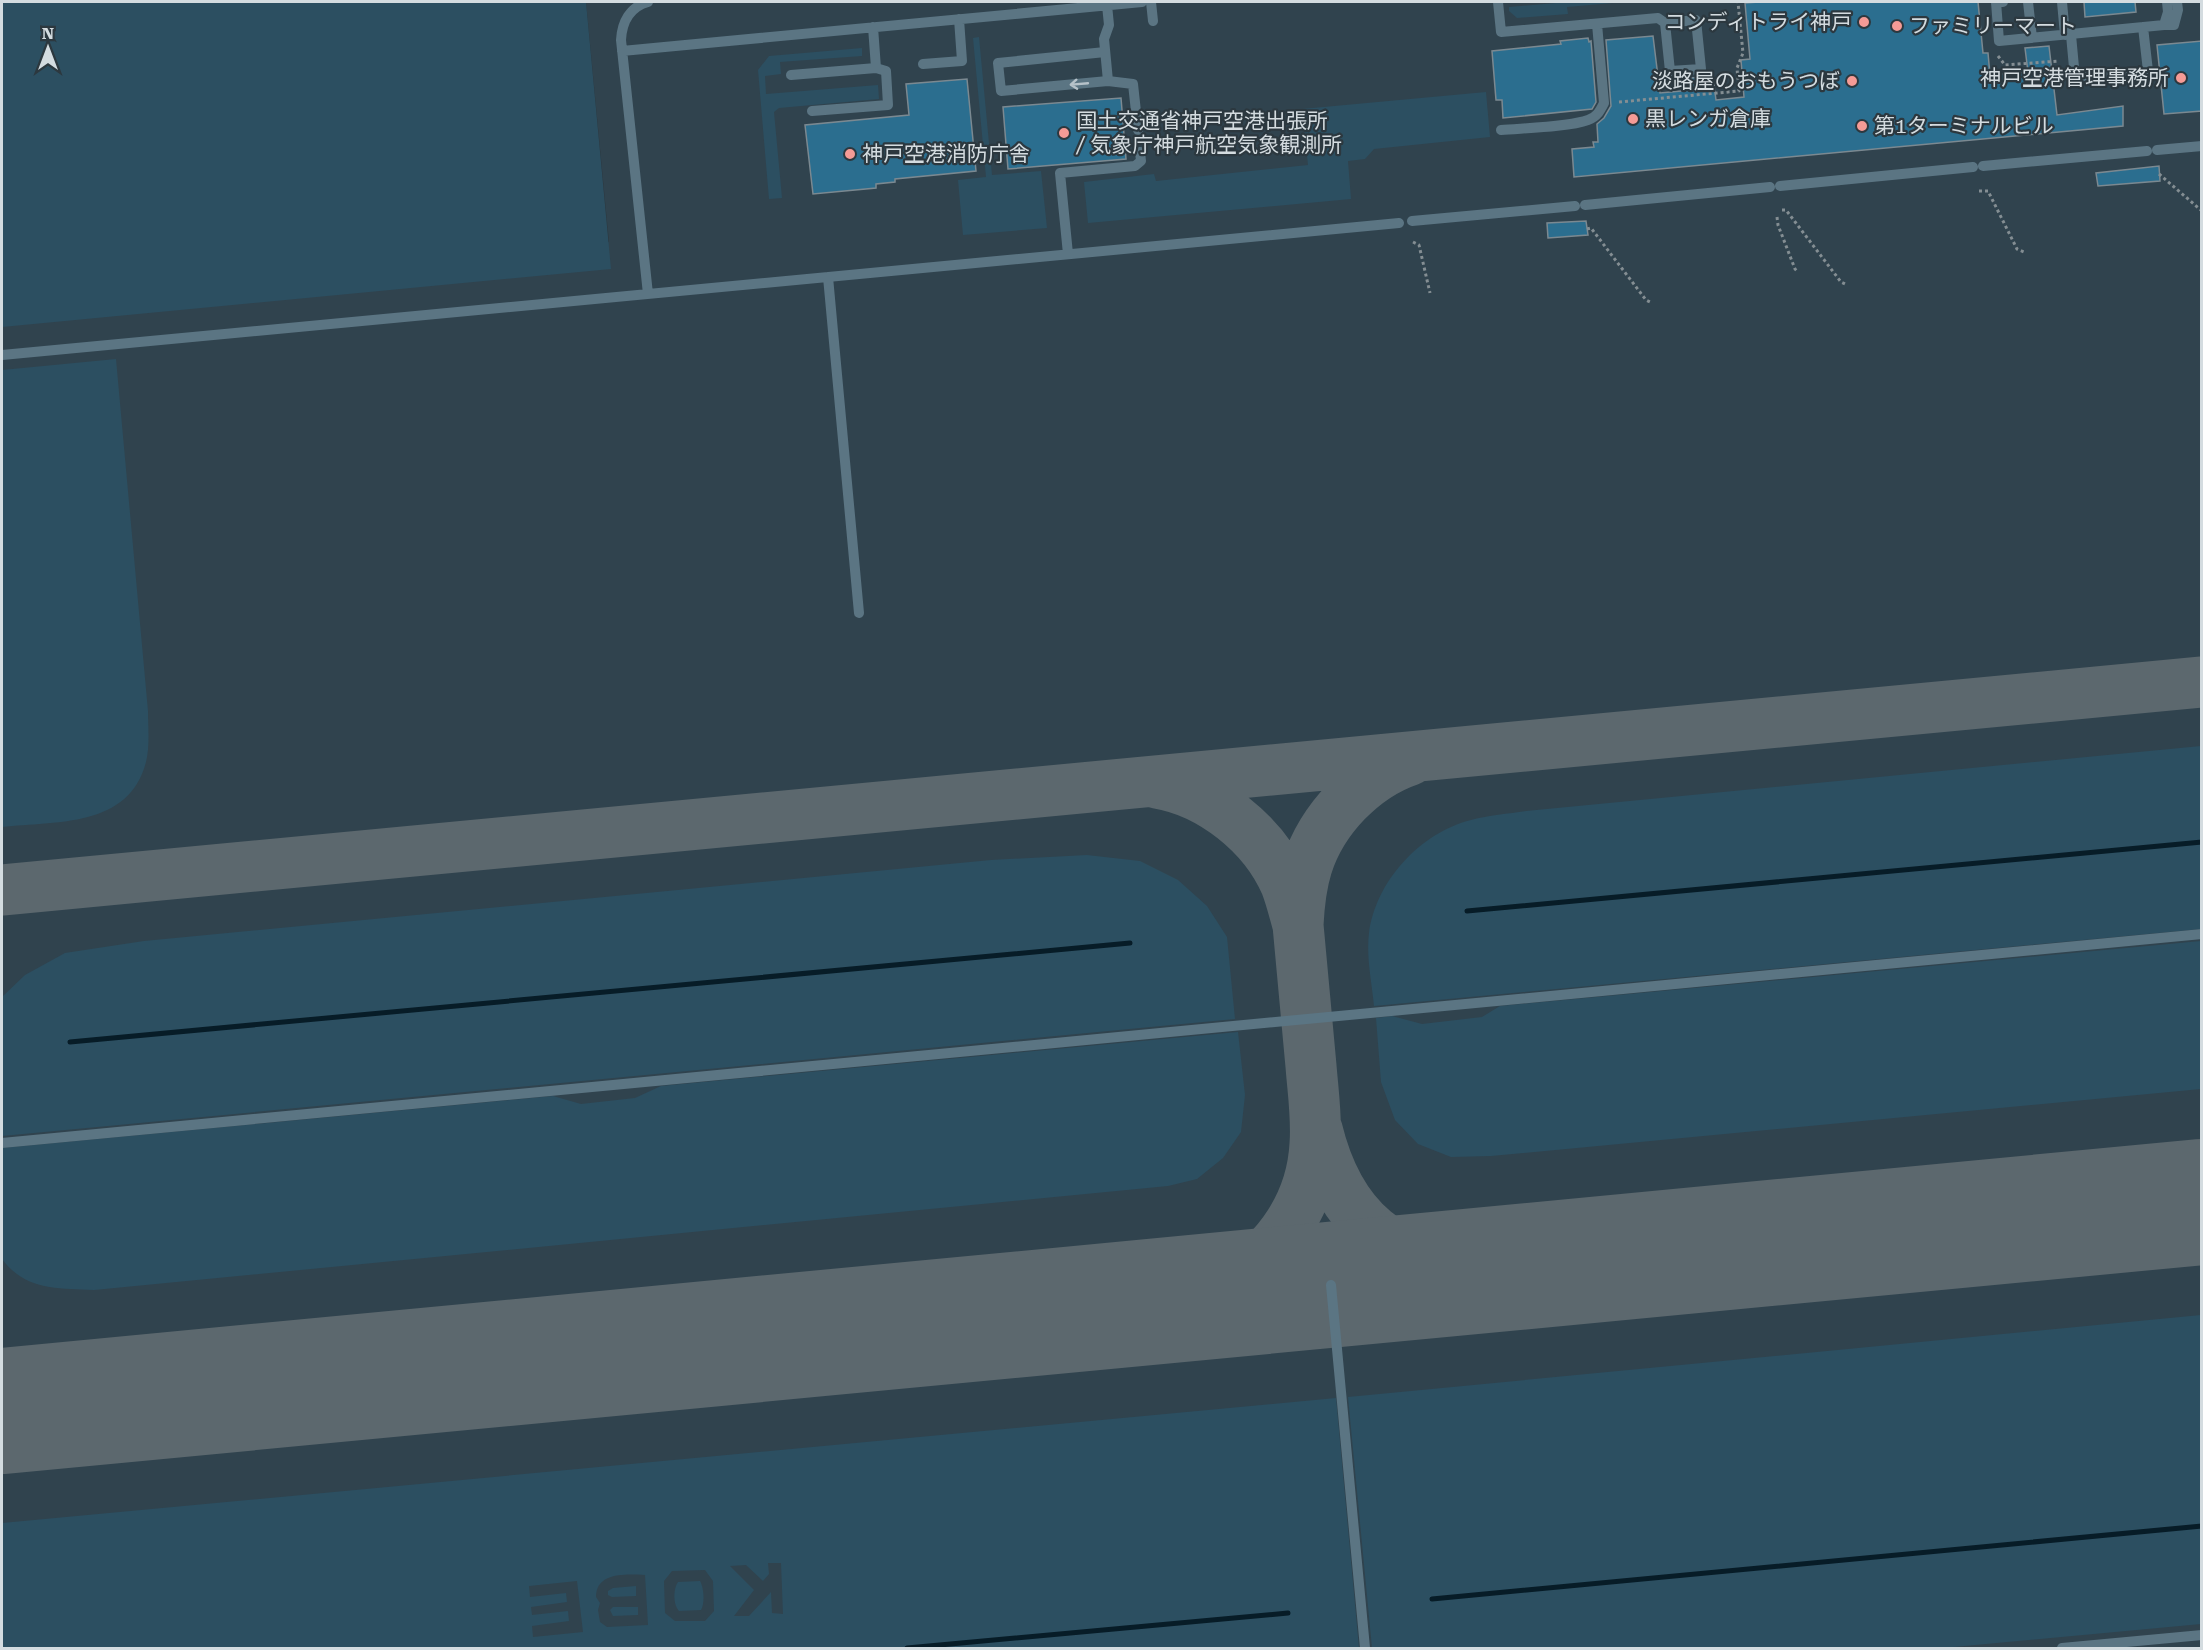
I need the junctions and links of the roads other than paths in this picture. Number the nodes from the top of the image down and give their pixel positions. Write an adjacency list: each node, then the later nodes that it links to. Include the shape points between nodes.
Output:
1 (648, 2): 20 (lane, via 636,7 625,20)
2 (1142, 2): 10 (lane)
3 (1151, 2): 12 (lane)
4 (1498, 2): 14 (lane, via 1501,32)
5 (2003, 2): 19 (lane, via 1996,2 1999,41)
6 (2028, 2): 19 (lane)
7 (2062, 2): 18 (lane)
8 (2167, 2): 15 (lane)
9 (2177, 2): 15 (lane, via 2174,25)
10 (1107, 5): 11 (lane); 21 (lane)
11 (958, 19): 16 (lane); 22 (lane, via 962,61)
12 (1153, 21)
13 (1665, 23): 13 (lane, via 1696,20 1701,69 1670,71); 14 (lane, via 1658,18)
14 (1598, 24): 28 (lane, via 1604,103 1599,114 1576,123)
15 (2164, 25): 17 (lane)
16 (873, 27): 20 (lane); 23 (lane)
17 (2143, 27): 18 (lane); 18 (lane, via 2148,71 2075,78)
18 (2068, 35): 19 (lane)
19 (2032, 38)
20 (622, 51): 35 (lane)
21 (1105, 52): 25 (lane); 25 (lane, one-way to 21, via 1001,91 998,63)
22 (923, 64)
23 (876, 68): 24 (lane); 26 (lane, via 886,71 888,105)
24 (791, 75)
25 (1108, 81): 27 (lane, via 1133,84)
26 (812, 111)
27 (1137, 130)
28 (1501, 130)
29 (2202, 146): 31 (lane)
30 (1140, 152): 33 (lane, via 1141,160 1136,165 1060,173)
31 (1412, 221)
32 (1399, 223): 33 (lane)
33 (1068, 254): 34 (lane)
34 (828, 277): 35 (lane); 37 (lane)
35 (648, 294): 36 (lane)
36 (2, 355)
37 (859, 613)
38 (2202, 934): 39 (lane)
39 (2, 1143)
40 (1331, 1285): 43 (lane)
41 (2202, 1635): 42 (lane)
42 (2116, 1646): 44 (lane)
43 (1365, 1648)
44 (2062, 1648)

